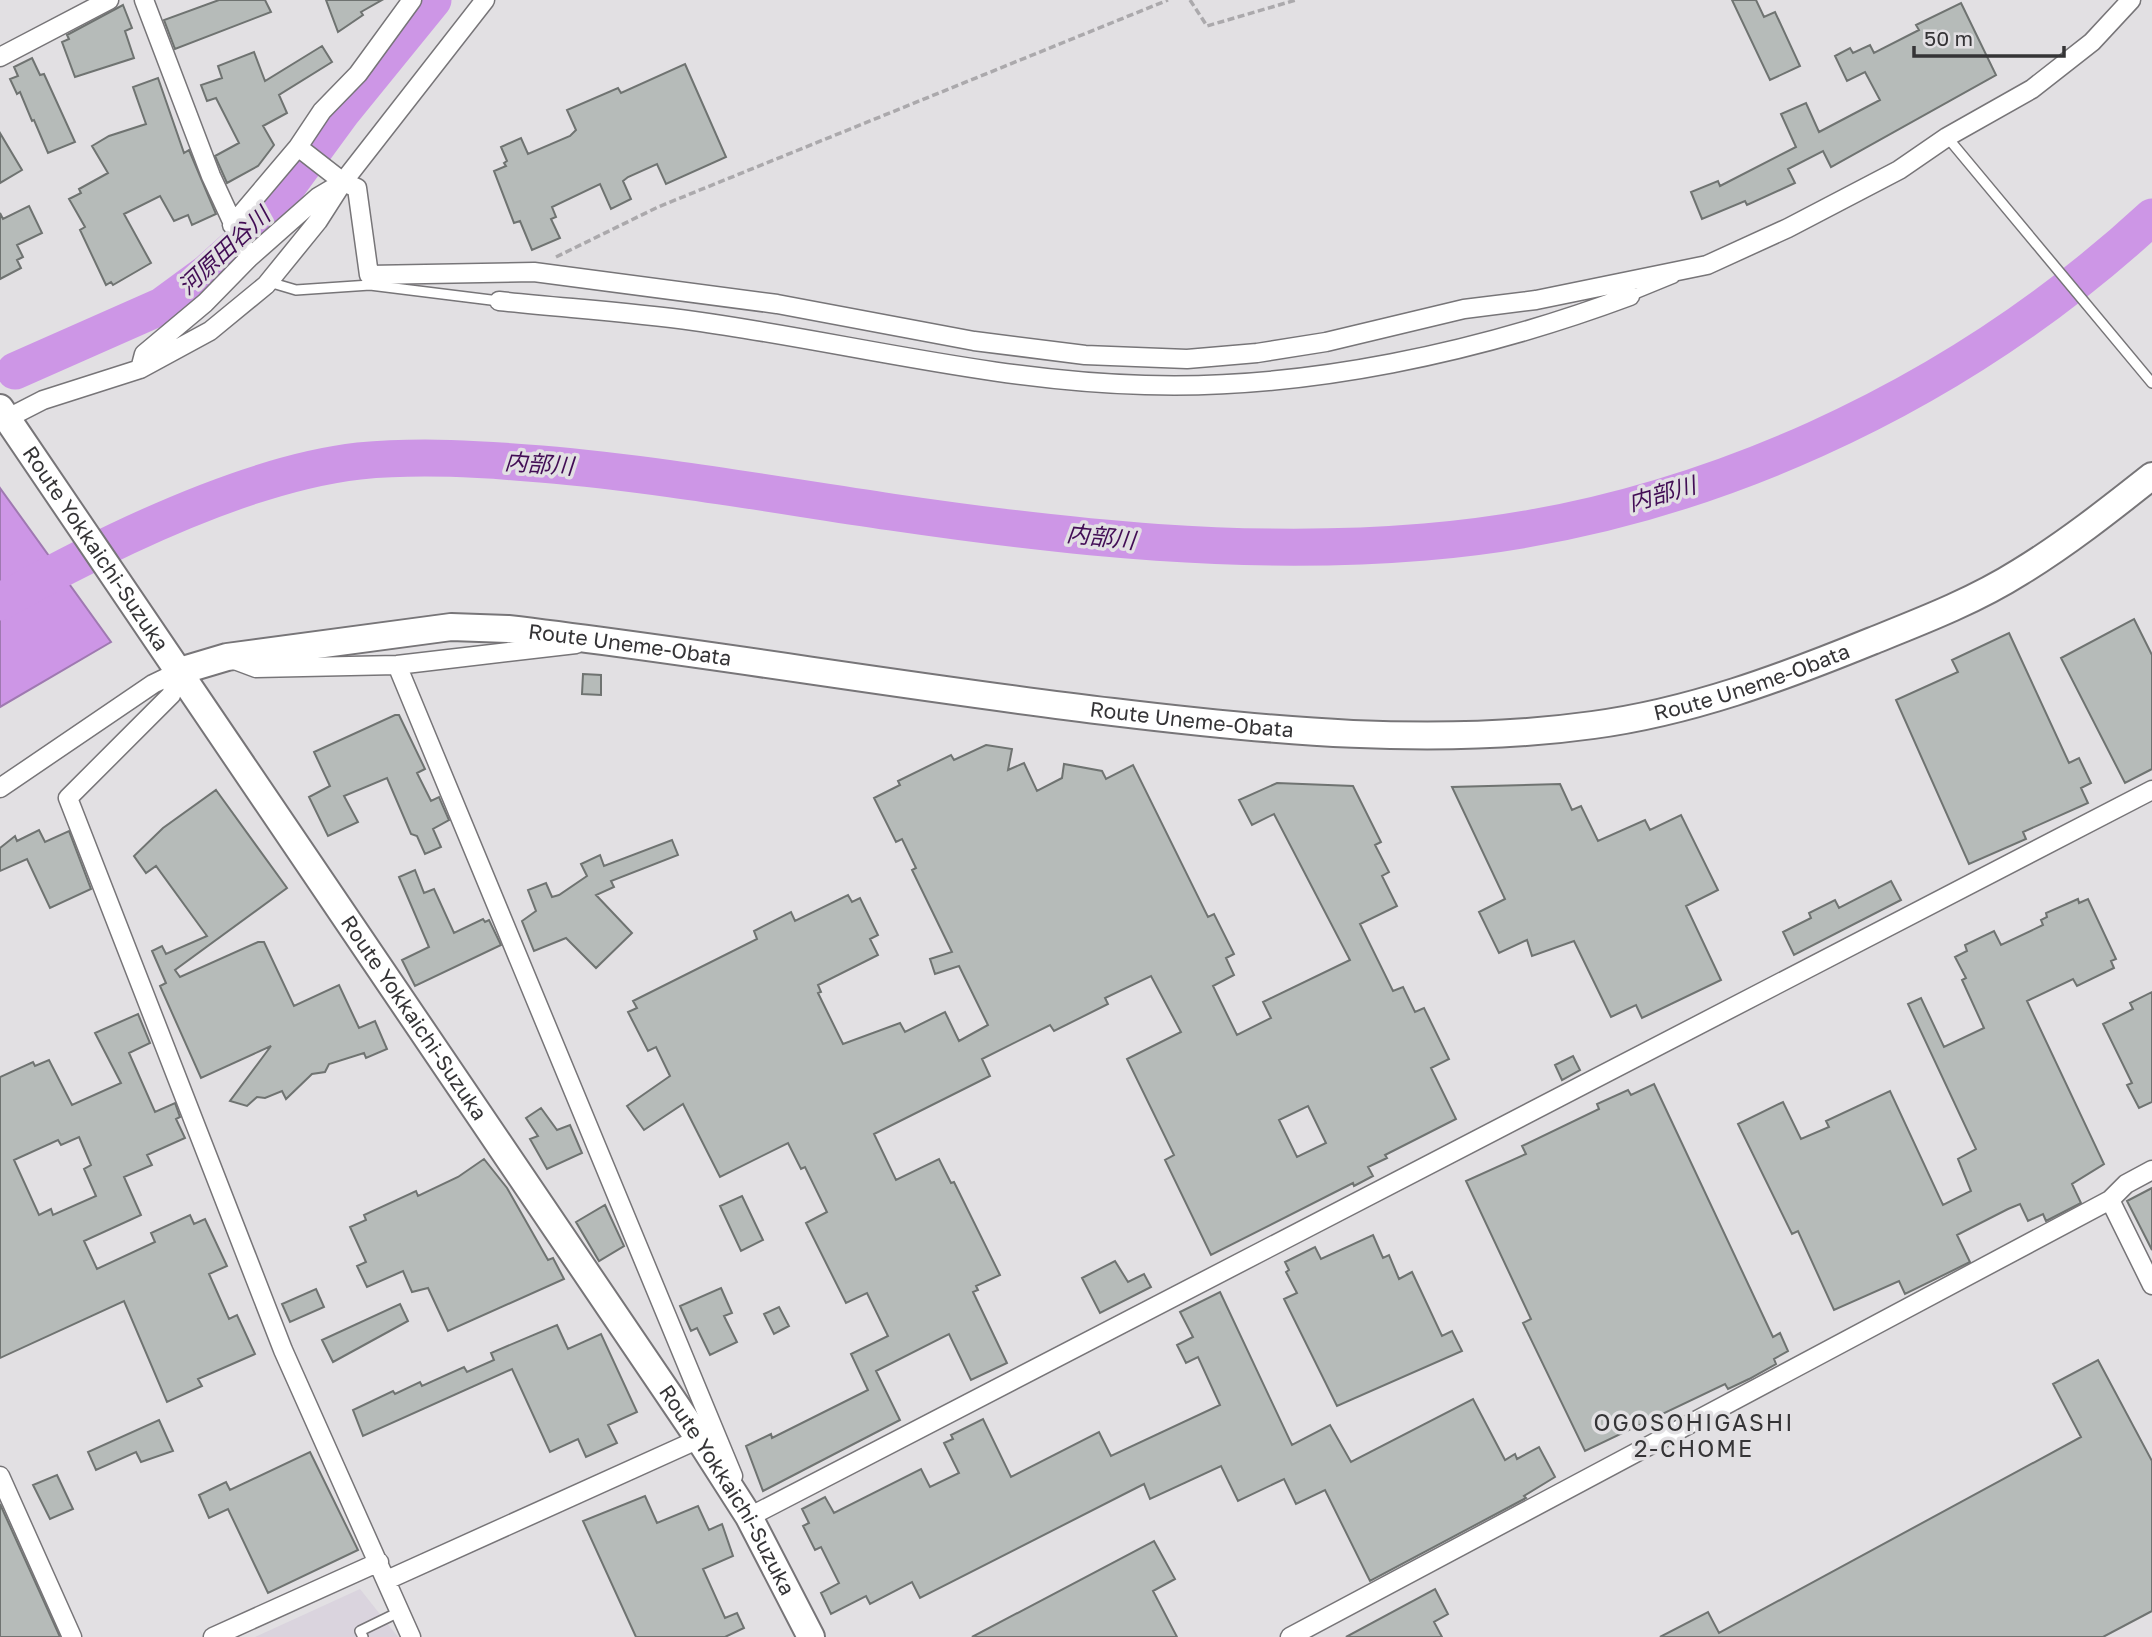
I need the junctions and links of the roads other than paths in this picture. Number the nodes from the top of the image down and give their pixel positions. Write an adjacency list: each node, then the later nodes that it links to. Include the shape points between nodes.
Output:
1 (109, 0): 6 (street)
2 (144, 0): 10 (street)
3 (412, 0): 8 (street, via 358,74 322,111)
4 (485, 0): 9 (street)
5 (2132, 0): 7 (street, via 2069,62)
6 (0, 57)
7 (1951, 142): 12 (street); 18 (lane)
8 (300, 149): 9 (street); 10 (street)
9 (344, 182): 11 (street, via 318,197); 13 (street, via 357,188); 14 (street)
10 (233, 228): 11 (street)
11 (247, 255): 17 (street, via 205,303 144,354)
12 (1707, 265): 13 (street, via 1536,300 1464,309 1326,342 1187,359 1085,355 777,304 534,272); 15 (lane)
13 (369, 280): 14 (lane, via 296,290); 16 (lane)
14 (269, 282): 17 (street, via 210,331)
15 (1630, 296): 16 (street, via 1567,319 1393,362 1288,378 1147,385 1023,377 695,321)
16 (499, 301)
17 (140, 369): 19 (street, via 43,400)
18 (2152, 383)
19 (6, 420): 24 (main road, Route Yokkaichi-Suzuka)
20 (2152, 476): 21 (main road, Route Uneme-Obata, via 2017,575 1920,622 1791,674 1703,703 1595,725 1424,734 1222,724 993,699)
21 (597, 640): 22 (main road, Route Uneme-Obata, via 451,627); 23 (street)
22 (227, 657): 23 (street, via 256,668); 24 (main road, Route Uneme-Obata)
23 (397, 665): 32 (street, via 690,1365)
24 (180, 671): 25 (street, via 153,684); 30 (main road, Route Yokkaichi-Suzuka); 33 (street, via 172,695 68,798 288,1362)
25 (0, 788)
26 (2152, 790): 32 (street)
27 (2152, 1170): 28 (street, via 2126,1184)
28 (2110, 1200): 29 (street); 41 (street)
29 (2152, 1285)
30 (699, 1439): 32 (main road, Route Yokkaichi-Suzuka); 34 (street)
31 (0, 1476): 36 (street)
32 (749, 1517): 40 (main road, Route Yokkaichi-Suzuka)
33 (379, 1562): 34 (street); 37 (street)
34 (387, 1580): 35 (street)
35 (399, 1612): 38 (lane, via 360,1631); 39 (street)
36 (72, 1637)
37 (213, 1637)
38 (363, 1637)
39 (411, 1637)
40 (811, 1637)
41 (1290, 1637)

